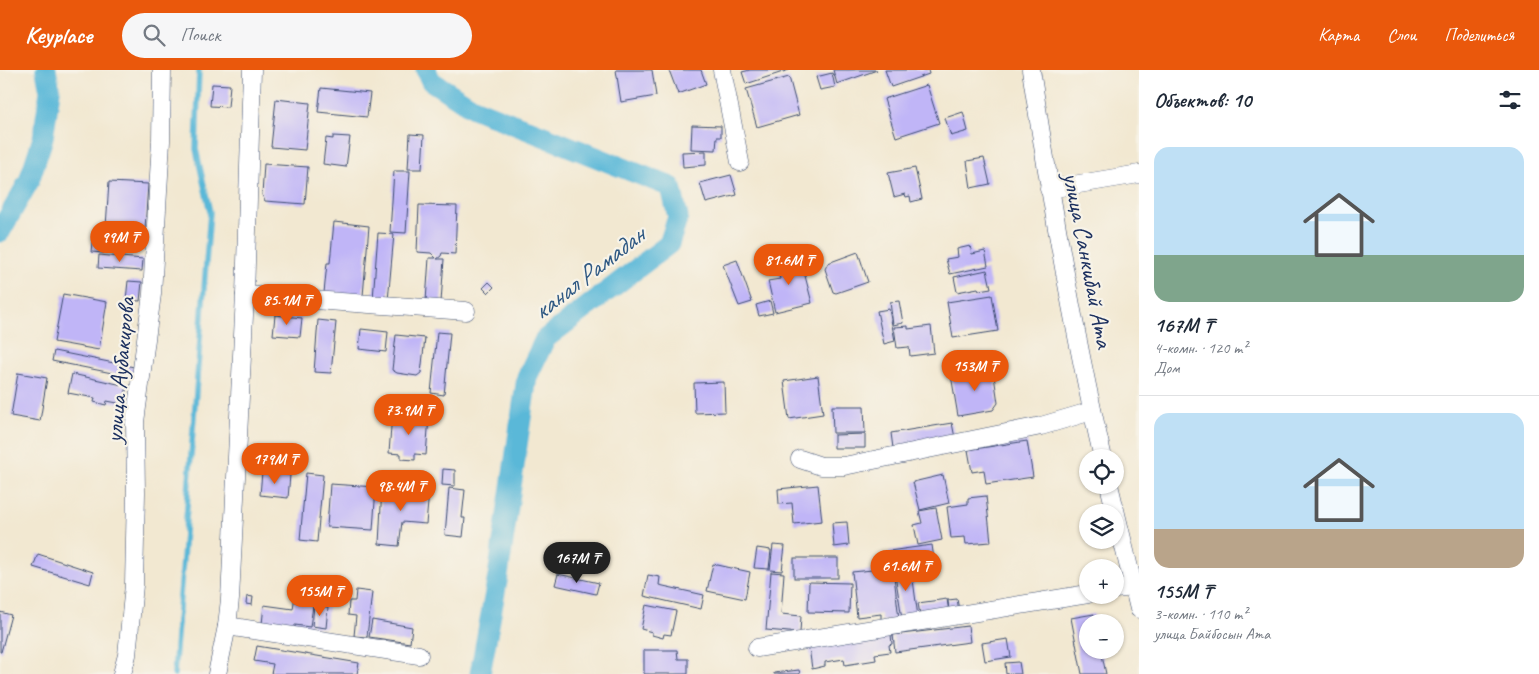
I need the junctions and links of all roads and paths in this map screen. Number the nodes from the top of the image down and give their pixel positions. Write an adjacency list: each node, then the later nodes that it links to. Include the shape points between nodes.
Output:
1 (162, 70): 21 (street, улица Аубакирова, via 152,294 136,422 134,585)
2 (252, 70): 8 (street)
3 (722, 70): 5 (street)
4 (1031, 70): 7 (street, улица Санкибай Ата)
5 (740, 162)
6 (1139, 174): 7 (street)
7 (1050, 189): 10 (street, улица Санкибай Ата)
8 (245, 295): 9 (street); 18 (street)
9 (466, 312)
10 (1092, 411): 11 (street, улица Санкибай Ата); 12 (street, via 1041,426 844,466 821,466)
11 (1101, 449)
12 (800, 459)
13 (1111, 494): 14 (street)
14 (1133, 587): 15 (street); 17 (street)
15 (1124, 588)
16 (1079, 595): 19 (street)
17 (1139, 610)
18 (227, 626): 20 (street); 22 (street)
19 (757, 648)
20 (419, 655)
21 (122, 674)
22 (217, 674)

